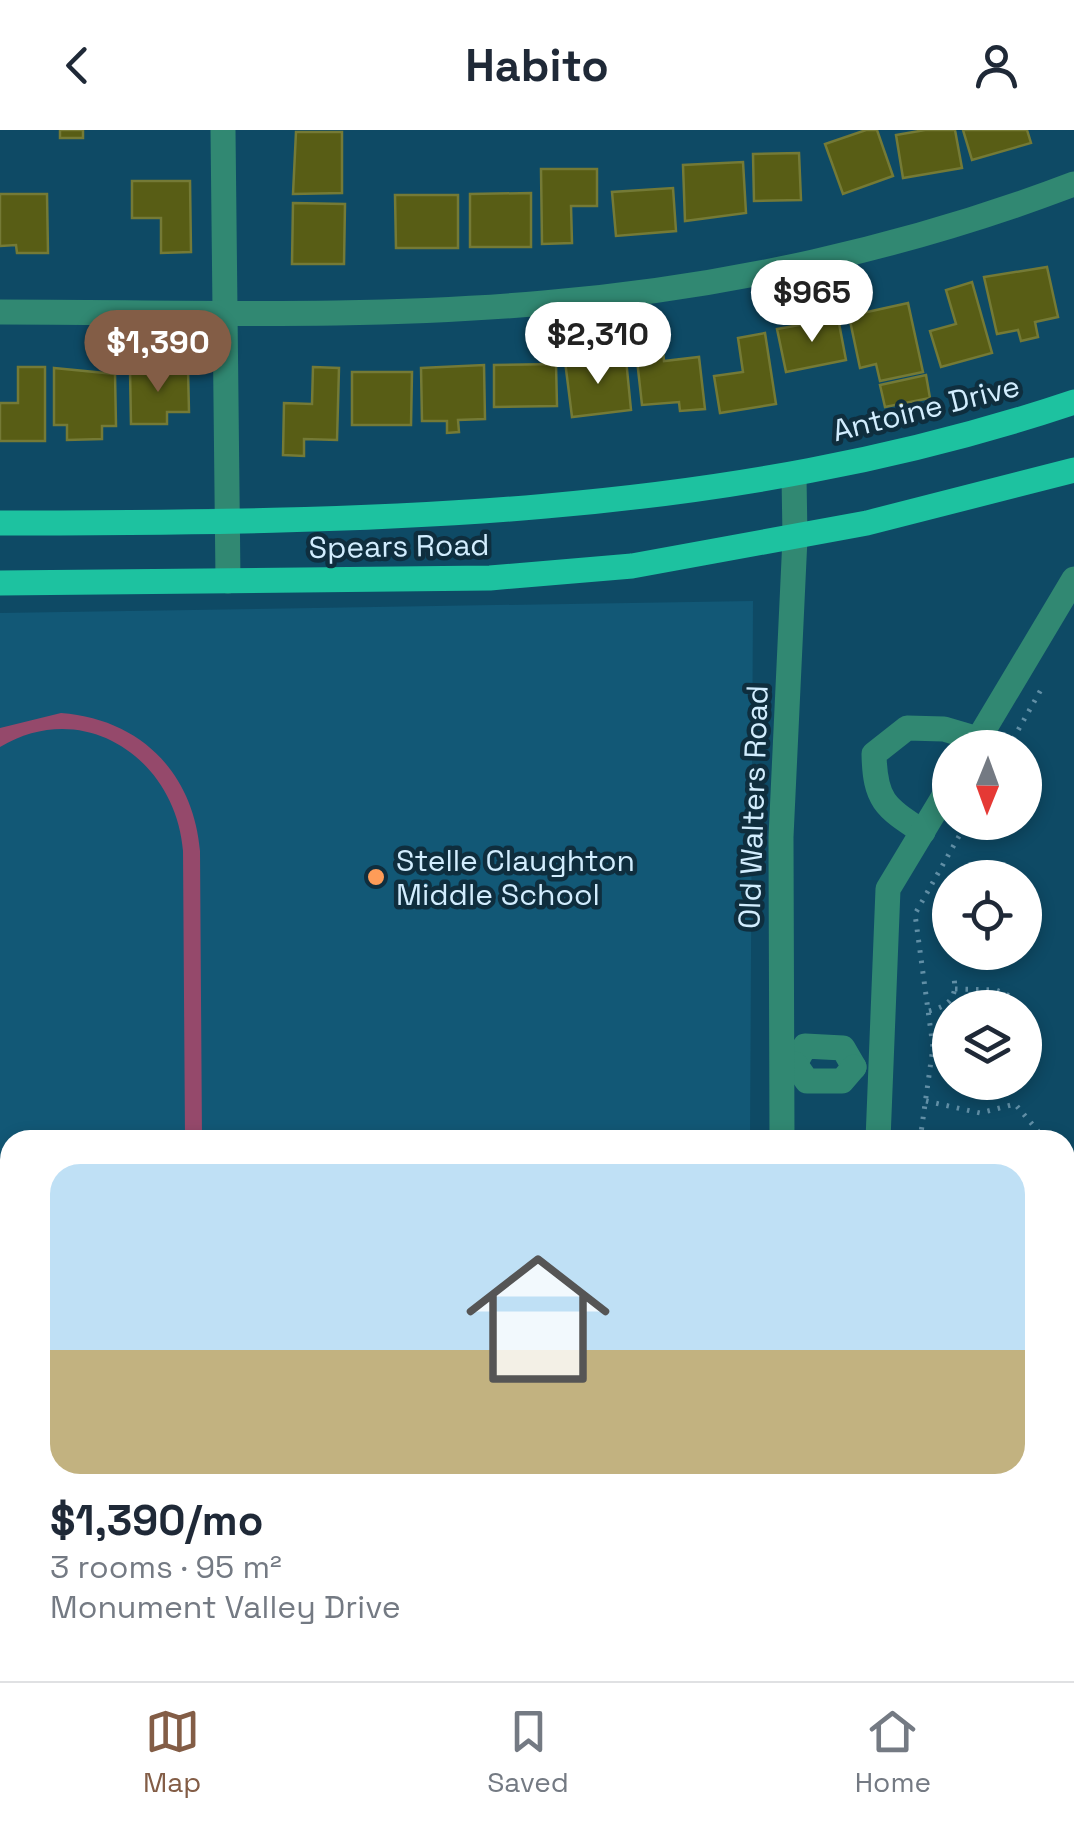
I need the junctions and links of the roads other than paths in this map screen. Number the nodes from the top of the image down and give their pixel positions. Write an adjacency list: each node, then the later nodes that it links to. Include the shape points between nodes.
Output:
1 (224, 130): 4 (street)
2 (1074, 184): 4 (street, via 858,250 664,290 463,308)
3 (0, 312): 4 (street)
4 (224, 312): 9 (street)
5 (1074, 402): 7 (main road, Antoine Drive)
6 (1074, 470): 10 (main road)
7 (794, 476): 9 (main road, Spears Road, via 624,502); 10 (street, Old Walters Road)
8 (0, 522): 9 (main road, Spears Road)
9 (227, 522): 12 (street)
10 (795, 538): 12 (main road, Spears Road, via 632,566 490,578); 18 (street, Old Walters Road, via 781,837)
11 (1074, 579): 15 (street)
12 (228, 581): 13 (main road, Spears Road)
13 (0, 582)
14 (946, 730): 17 (street, via 907,728 874,754 875,784 885,807)
15 (983, 730)
16 (932, 817): 17 (street)
17 (923, 832): 19 (street, via 888,889)
18 (789, 1064): 19 (street, via 808,1081 842,1081); 20 (street, Old Walters Road)
19 (867, 1067): 21 (street)
20 (783, 1130)
21 (876, 1130)

